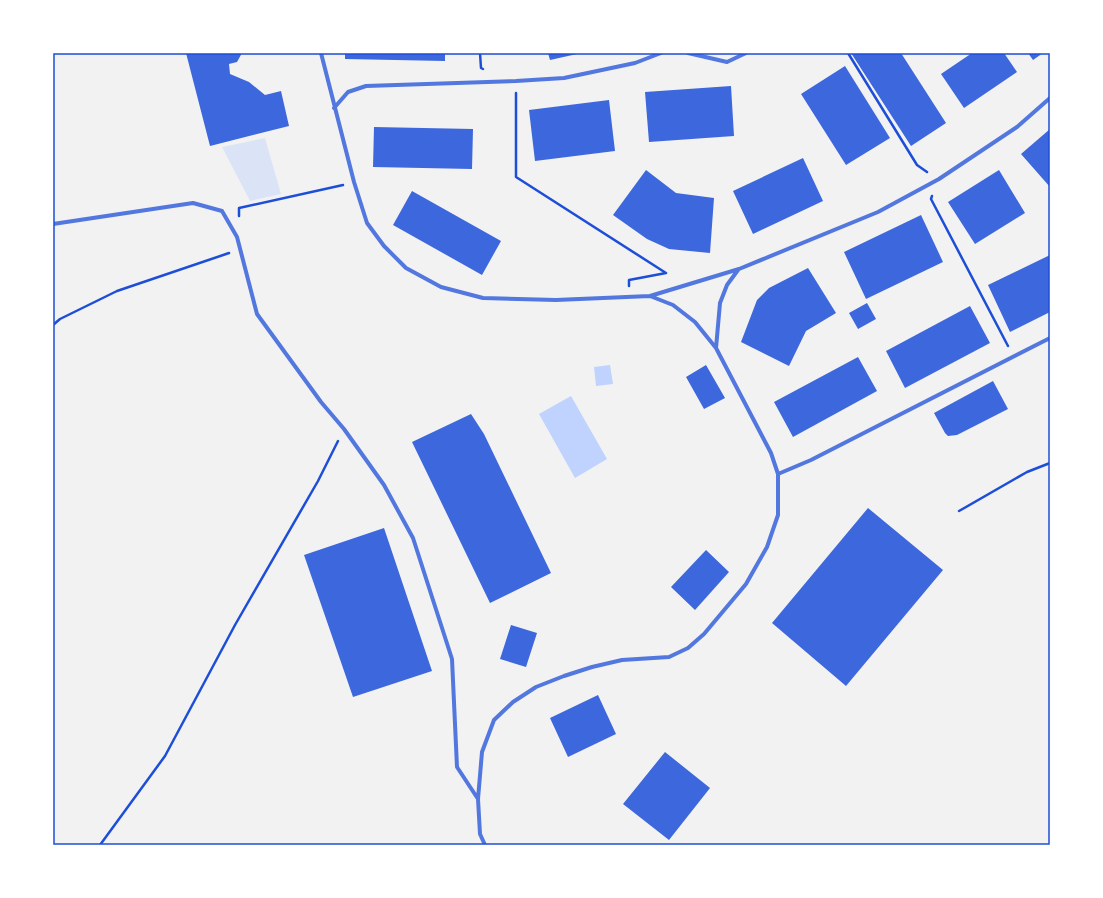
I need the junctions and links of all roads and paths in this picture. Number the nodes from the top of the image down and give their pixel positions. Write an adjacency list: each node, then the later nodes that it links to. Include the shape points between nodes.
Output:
1 (321, 53): 10 (street)
2 (480, 53): 7 (path)
3 (661, 53): 10 (street, via 635,63 564,78 366,86 348,92)
4 (688, 53): 5 (street, via 727,62)
5 (746, 53)
6 (848, 53): 11 (path, via 917,165)
7 (481, 68)
8 (1050, 98): 11 (street, via 1018,127)
9 (516, 100): 18 (path, via 516,177 666,274 629,280)
10 (334, 108): 18 (street, via 368,223 384,246 406,268 441,287 483,298 556,300)
11 (939, 179): 16 (street, via 878,212); 22 (path, via 931,199)
12 (340, 186): 13 (path, via 239,208)
13 (239, 221)
14 (53, 224): 15 (street, via 193,203 222,211 237,237)
15 (240, 249): 19 (path, via 118,291 60,319); 23 (street, via 257,314 321,402)
16 (739, 269): 17 (street); 21 (street, via 727,285 720,303)
17 (650, 296): 18 (street); 21 (street, via 673,304 695,322)
18 (628, 297)
19 (53, 325)
20 (1050, 338): 22 (street)
21 (716, 348): 25 (street, via 771,453)
22 (1014, 357): 25 (street)
23 (344, 429): 27 (street, via 384,485 413,538 452,659 457,767); 28 (path, via 318,481 235,626 165,756)
24 (1050, 463): 26 (path, via 1027,472)
25 (778, 474): 27 (street, via 778,515 767,546 746,584 704,634 688,648 669,657 622,660 592,667 536,687 513,702 494,720 482,752)
26 (959, 511)
27 (478, 799): 29 (street, via 480,834)
28 (100, 845)
29 (485, 845)

